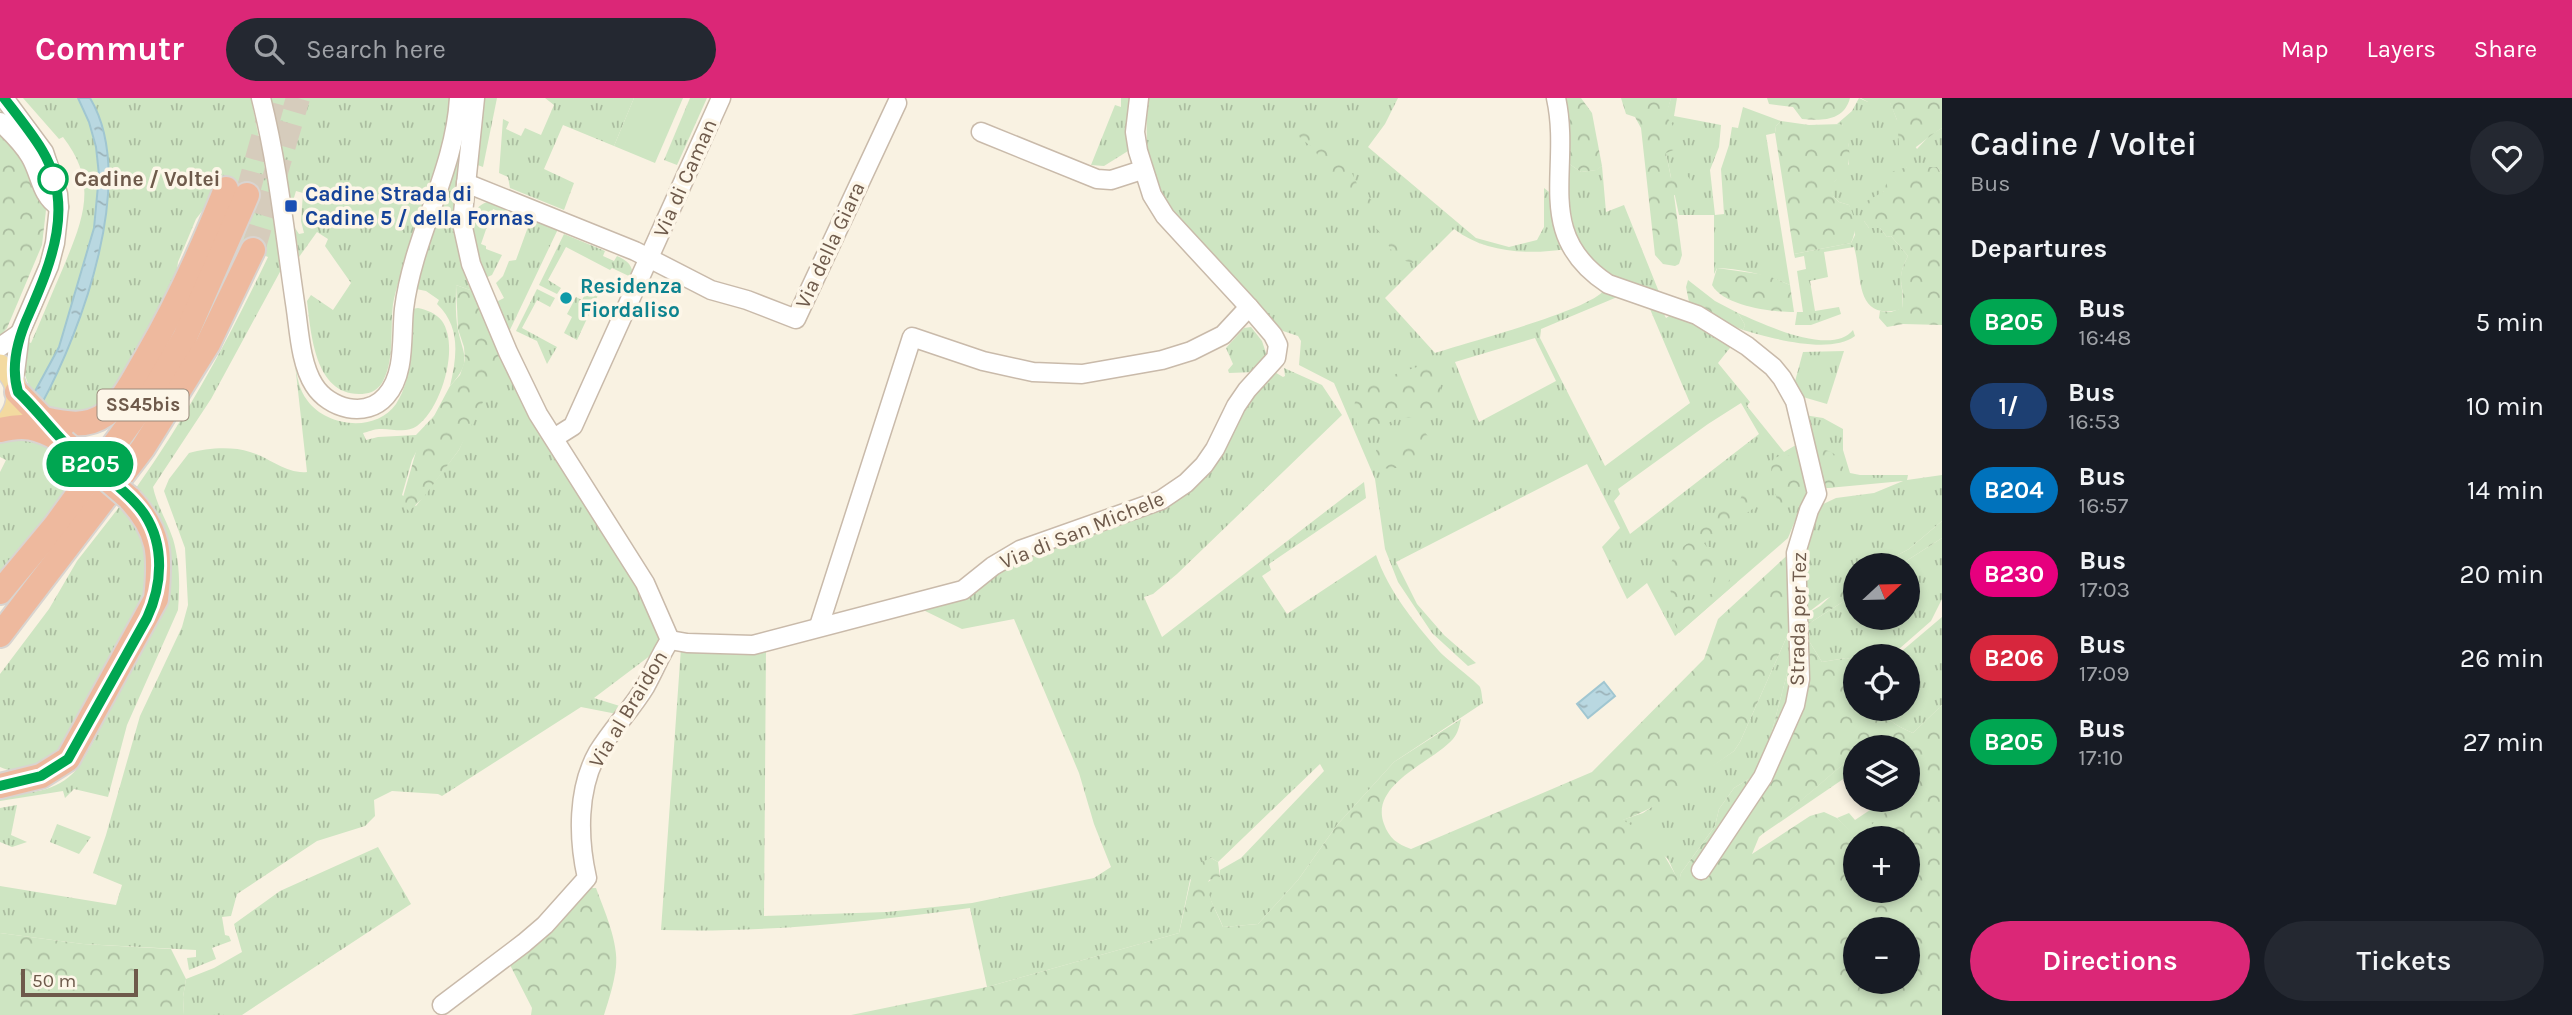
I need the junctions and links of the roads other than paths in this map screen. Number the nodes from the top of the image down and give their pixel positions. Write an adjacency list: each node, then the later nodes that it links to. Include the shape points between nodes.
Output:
1 (4, 98): 14 (street, via 44,152)
2 (261, 98): 3 (street, via 308,372 326,400 362,409 387,396 399,369 406,296 452,143)
3 (459, 98)
4 (475, 98): 12 (street, Via al Braidon)
5 (721, 98): 17 (street, Via di Caman)
6 (1139, 98): 11 (street, Via di San Michele, via 1135,132)
7 (1556, 98): 34 (street, Strada per Tez, via 1561,140 1560,220 1573,252 1608,284 1697,315 1773,367 1795,401 1817,494 1796,553 1800,679 1795,705 1763,777)
8 (897, 103): 17 (street, Via della Giara, via 796,319 711,290)
9 (0, 122): 14 (street, via 24,146 48,200)
10 (981, 131): 11 (street, via 1097,179 1111,180)
11 (1142, 170): 18 (street, Via di San Michele, via 1166,216)
12 (466, 183): 13 (street, Via della Giara); 15 (street, Via al Braidon, via 462,223)
13 (484, 189): 15 (street, Via al Braidon, via 466,220); 17 (street, Via della Giara)
14 (60, 207): 19 (street, via 49,266)
15 (466, 246): 25 (street, Via al Braidon, via 508,352)
16 (253, 250): 27 (highway, SS45bis, via 208,344 144,449)
17 (649, 259): 25 (street, via 573,426)
18 (1249, 307): 29 (street, Via di San Michele, via 1277,340 1276,358 1247,390 1215,449 1186,483 1145,508 1012,554 963,590); 29 (street, via 1223,335 1191,351 1082,374 1033,372 912,337)
19 (20, 333): 20 (street); 22 (street)
20 (0, 347)
21 (0, 365): 22 (main road)
22 (16, 386): 23 (highway); 24 (main road, via 14,412)
23 (44, 419): 26 (highway); 28 (highway, SS45bis, via 70,425 88,422 122,399 237,192 185,337 154,390 55,526)
24 (0, 429): 26 (highway, via 21,425)
25 (554, 438): 31 (street, Via al Braidon, via 645,583)
26 (64, 442): 33 (highway, bridge, via 145,514 159,551 156,599 68,759 41,776)
27 (68, 550): 30 (highway, SS45bis); 32 (highway, via 47,593)
28 (0, 592)
29 (819, 626): 31 (street, Via al Braidon, via 753,645)
30 (0, 635)
31 (670, 640): 35 (street, Via al Braidon, via 646,685 591,766 581,814 587,878 534,934)
32 (0, 653)
33 (6, 780)
34 (1701, 870)
35 (442, 1005)

